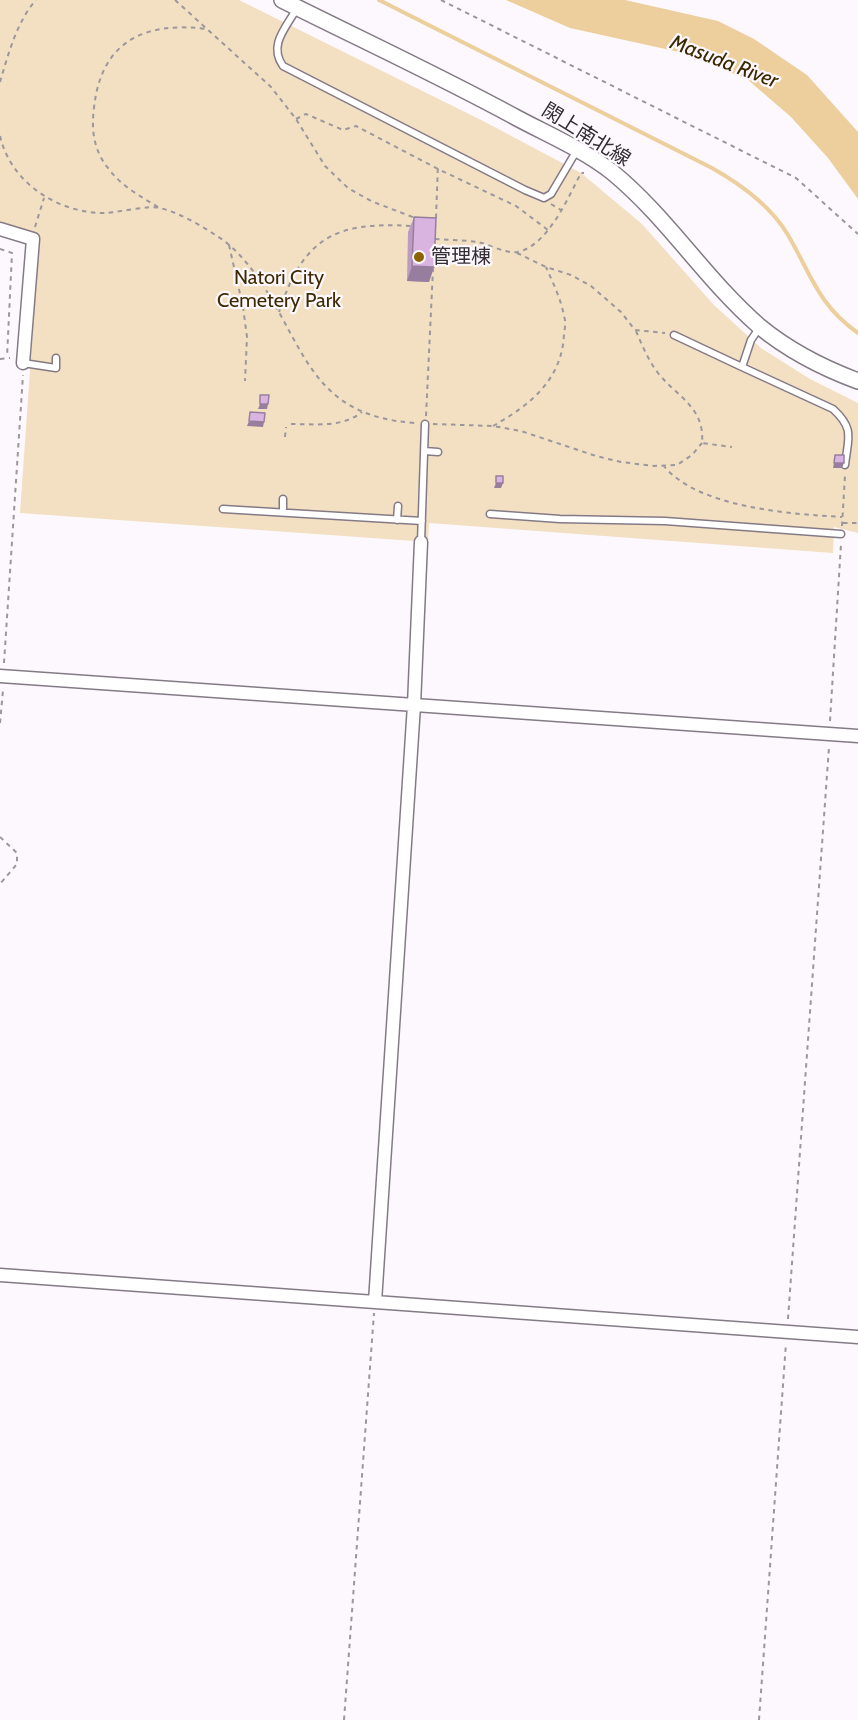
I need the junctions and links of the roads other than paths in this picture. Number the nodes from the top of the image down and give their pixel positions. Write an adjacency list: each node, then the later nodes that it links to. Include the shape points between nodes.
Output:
1 (282, 0): 2 (street, 閖上南北線)
2 (297, 8): 3 (street, 閖上南北線); 3 (lane, via 276,48 283,66 452,153 544,198 551,194)
3 (577, 150): 5 (street, 閖上南北線, via 611,171 647,204)
4 (0, 229): 8 (street, via 33,238)
5 (760, 327): 9 (lane); 10 (street, 閖上南北線, via 814,362)
6 (674, 335): 9 (lane)
7 (56, 358): 8 (lane, via 56,368)
8 (23, 363)
9 (742, 367): 14 (lane, via 832,409 843,418 849,429)
10 (858, 381)
11 (425, 424): 12 (lane)
12 (424, 451): 13 (lane); 21 (lane)
13 (438, 452)
14 (845, 465)
15 (283, 499): 18 (lane)
16 (398, 506): 20 (lane)
17 (224, 509): 18 (lane)
18 (283, 512): 20 (lane)
19 (490, 514): 22 (lane)
20 (397, 520): 21 (lane)
21 (422, 521): 23 (lane)
22 (841, 534)
23 (421, 542): 25 (street)
24 (2, 677): 25 (street)
25 (414, 705): 26 (street); 28 (street)
26 (858, 736)
27 (0, 1275): 28 (street)
28 (375, 1302): 29 (street)
29 (858, 1337)

